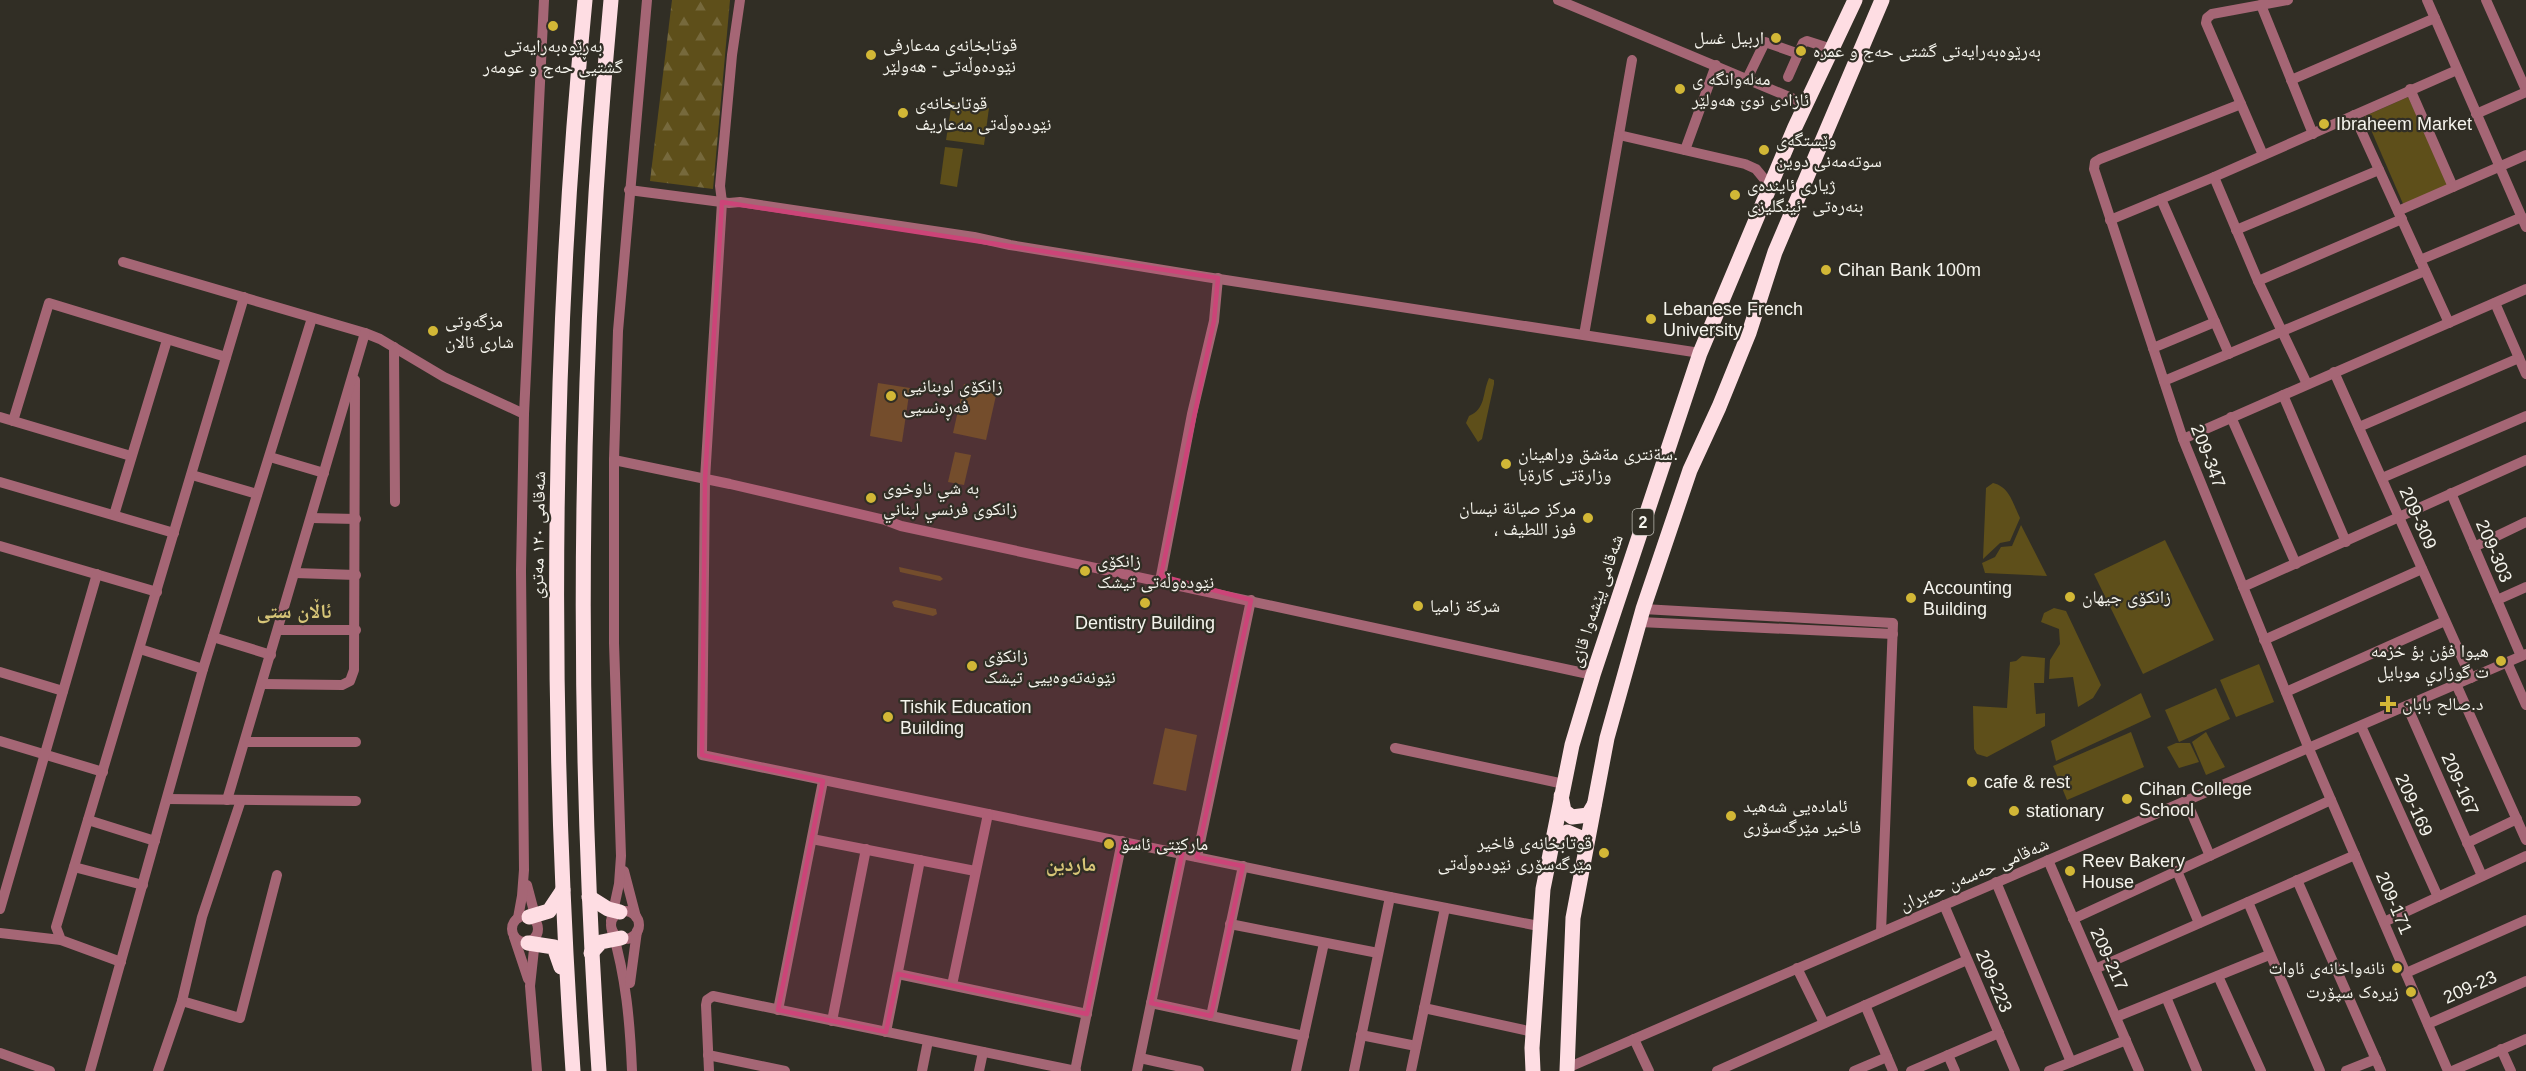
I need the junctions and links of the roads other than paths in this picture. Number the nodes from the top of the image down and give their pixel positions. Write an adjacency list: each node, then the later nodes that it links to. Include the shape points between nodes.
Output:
1 (544, 0): 73 (street)
2 (577, 0): 18 (highway)
3 (585, 0): 18 (highway, شەقامی ١٢٠ مەتری)
4 (647, 0): 40 (street)
5 (740, 0): 42 (street, via 721,174)
6 (1558, 0): 19 (street)
7 (1855, 0): 15 (highway, شەقامی پێشەوا قازی / 2)
8 (1882, 0): 114 (highway, 2, via 1775,252 1749,333 1690,470)
9 (2288, 0): 13 (street)
10 (2427, 0): 14 (street)
11 (2486, 0): 25 (street)
12 (611, 1): 183 (highway, via 592,258 584,511)
13 (2261, 5): 23 (street); 27 (street, via 2207,18)
14 (2434, 18): 20 (street); 23 (street)
15 (1832, 49): 16 (street, via 1807,41); 26 (highway, شەقامی پێشەوا قازی / 2)
16 (1798, 54): 21 (street); 22 (street, via 1765,42)
17 (1632, 60): 31 (street)
18 (579, 62): 182 (highway, شەقامی ١٢٠ مەتری, via 558,483 557,682)
19 (1716, 65): 22 (street); 32 (street)
20 (2457, 70): 24 (street); 28 (street)
21 (1788, 77)
22 (1747, 79): 26 (street)
23 (2291, 80): 30 (street)
24 (2410, 89): 29 (street); 39 (street)
25 (2526, 91): 28 (street)
26 (1806, 104): 38 (highway, شەقامی پێشەوا قازی / 2)
27 (2241, 104): 34 (street); 44 (street, 209-347, via 2095,162)
28 (2476, 114): 35 (street)
29 (2354, 115): 30 (street); 36 (street)
30 (2313, 134): 34 (street)
31 (1620, 135): 32 (street); 59 (street)
32 (1685, 150): 38 (street, via 1745,164 1760,173)
33 (2526, 154): 35 (street)
34 (2263, 156): 37 (street)
35 (2500, 166): 39 (street); 45 (street)
36 (2379, 170): 43 (street); 46 (street)
37 (2214, 177): 41 (street); 46 (street)
38 (1770, 186): 63 (highway, شەقامی پێشەوا قازی / 2)
39 (2453, 187): 43 (street)
40 (629, 190): 42 (street); 82 (street, via 618,331)
41 (2161, 199): 44 (street); 55 (street)
42 (724, 200): 49 (street, via 738,207); 87 (street)
43 (2400, 215): 48 (street); 50 (street)
44 (2110, 220): 62 (street, 209-347)
45 (2524, 222): 48 (street)
46 (2236, 230): 50 (street)
47 (123, 262): 52 (street)
48 (2423, 266): 56 (street); 57 (street)
49 (1218, 278): 59 (street); 107 (street, via 1214,321)
50 (2258, 281): 57 (street)
51 (2526, 289): 53 (street)
52 (244, 297): 54 (street); 65 (street)
53 (2495, 303): 56 (street); 66 (street)
54 (312, 318): 58 (street); 81 (street)
55 (2215, 322): 62 (street); 64 (street)
56 (2449, 323): 68 (street)
57 (2282, 331): 64 (street); 71 (street)
58 (365, 333): 61 (street); 67 (street)
59 (1584, 335): 63 (street)
60 (166, 340): 65 (street); 77 (street, via 49,303); 80 (street)
61 (394, 347): 73 (street, via 444,377); 91 (street)
62 (2153, 348): 70 (street, 209-347)
63 (1700, 353): 127 (highway, شەقامی پێشەوا قازی / 2)
64 (2229, 354): 70 (street)
65 (226, 357): 85 (street)
66 (2519, 358): 69 (street); 78 (street)
67 (355, 366): 84 (street); 95 (street)
68 (2334, 372): 71 (street); 78 (street, 209-309)
69 (2526, 374)
70 (2164, 381): 79 (street, 209-347)
71 (2307, 384): 72 (street)
72 (2283, 395): 76 (street); 99 (street)
73 (524, 414): 173 (street)
74 (2526, 416): 86 (street)
75 (0, 417): 77 (street)
76 (2231, 417): 79 (street); 102 (street)
77 (13, 421): 80 (street)
78 (2359, 427): 86 (street, 209-309)
79 (2183, 439): 108 (street, 209-347)
80 (131, 456): 92 (street)
81 (270, 457): 84 (street); 90 (street)
82 (614, 460): 87 (street); 166 (street)
83 (2526, 460): 89 (street)
84 (324, 473): 93 (street)
85 (192, 475): 90 (street); 98 (street)
86 (2382, 478): 94 (street, 209-309)
87 (705, 479): 96 (street); 113 (street)
88 (0, 482): 92 (street)
89 (2451, 493): 94 (street); 101 (street, 209-303)
90 (257, 494): 119 (street)
91 (395, 502)
92 (114, 516): 98 (street)
93 (311, 518): 95 (street); 104 (street)
94 (2400, 518): 99 (street); 103 (street, 209-309)
95 (356, 519): 106 (street)
96 (885, 520): 107 (street, via 902,520); 111 (street)
97 (2526, 522): 101 (street)
98 (174, 533): 110 (street)
99 (2346, 542): 102 (street)
100 (0, 546): 105 (street)
101 (2474, 547): 112 (street, 209-303)
102 (2296, 564): 108 (street)
103 (2422, 569): 116 (street, 209-309); 120 (street)
104 (295, 573): 106 (street); 117 (street)
105 (97, 574): 110 (street); 131 (street)
106 (356, 575): 118 (street)
107 (1161, 576): 111 (street)
108 (2243, 587): 120 (street, 209-347)
109 (2526, 587): 112 (street)
110 (157, 592): 121 (street)
111 (1251, 600): 127 (street); 168 (street)
112 (2497, 600): 123 (street, 209-303)
113 (705, 610): 115 (street); 143 (street, via 702,755)
114 (1642, 615): 151 (highway, 2, via 1607,738); 200 (street, via 1893,628)
115 (717, 619)
116 (2445, 621): 128 (street, 209-309); 132 (street)
117 (279, 630): 118 (street); 122 (street)
118 (356, 630): 129 (street, via 350,681 342,685)
119 (213, 637): 122 (street); 125 (street)
120 (2265, 640): 132 (street, 209-347)
121 (141, 649): 125 (street); 142 (street)
122 (271, 655): 129 (street)
123 (2524, 655): 124 (street, شەقامی حەسەن حەیران)
124 (2507, 662): 128 (street, شەقامی حەسەن حەیران); 133 (street)
125 (203, 669): 145 (street)
126 (0, 672): 131 (street)
127 (1593, 675): 144 (highway, شەقامی پێشەوا قازی / 2)
128 (2471, 678): 130 (street, شەقامی حەسەن حەیران)
129 (263, 684): 137 (street)
130 (2456, 684): 134 (street, شەقامی حەسەن حەیران); 153 (street)
131 (63, 691): 141 (street)
132 (2286, 692): 140 (street, 209-347)
133 (2526, 705)
134 (2407, 706): 135 (street, شەقامی حەسەن حەیران); 159 (street, 209-167)
135 (2361, 726): 140 (street, شەقامی حەسەن حەیران); 185 (street, 209-169)
136 (0, 741): 141 (street)
137 (246, 742): 138 (street); 146 (street)
138 (356, 742)
139 (1395, 748): 144 (street)
140 (2309, 749): 148 (street, شەقامی حەسەن حەیران); 149 (street, 209-171)
141 (45, 754): 142 (street); 174 (street)
142 (103, 772): 154 (street)
143 (823, 781): 152 (street); 155 (street)
144 (1562, 790): 151 (highway, via 1564,811 1572,817 1588,815); 162 (highway, شەقامی پێشەوا قازی / 2)
145 (167, 799): 146 (street); 157 (street)
146 (227, 800): 147 (street)
147 (241, 800): 150 (street); 220 (street, via 202,918)
148 (2186, 800): 167 (street); 170 (street, شەقامی حەسەن حەیران)
149 (2331, 800): 164 (street, 209-171); 167 (street)
150 (356, 801)
151 (1594, 805): 161 (highway, 2)
152 (988, 814): 158 (street); 175 (street)
153 (2517, 819): 156 (street); 159 (street)
154 (88, 820): 157 (street); 172 (street)
155 (812, 838): 160 (street); 225 (street)
156 (2526, 840)
157 (155, 841): 181 (street)
158 (1122, 841): 163 (street); 226 (street)
159 (2467, 843): 178 (street, 209-167)
160 (866, 849): 169 (street); 229 (street)
161 (1585, 849): 162 (highway, via 1581,838 1567,832 1556,837); 252 (highway, 2, via 1574,918)
162 (1550, 850): 198 (highway, شەقامی پێشەوا قازی / 2)
163 (1182, 854): 168 (street); 221 (street)
164 (2355, 855): 179 (street); 194 (street, 209-171)
165 (2526, 855): 178 (street)
166 (621, 856): 190 (street); 197 (street)
167 (2210, 856): 176 (street)
168 (1197, 857): 171 (street)
169 (920, 860): 175 (street); 213 (street)
170 (2048, 860): 180 (street, شەقامی حەسەن حەیران); 192 (street, 209-217)
171 (1243, 866): 184 (street); 196 (street)
172 (74, 867): 181 (street); 202 (street, via 56,927)
173 (524, 870): 191 (street); 191 (street, via 522,896)
174 (5, 871): 189 (street)
175 (975, 871): 216 (street)
176 (2177, 871): 192 (street); 195 (street)
177 (277, 875): 220 (street, via 240,1018)
178 (2482, 876): 185 (street)
179 (2297, 880): 186 (street); 249 (street)
180 (1996, 882): 187 (street, شەقامی حەسەن حەیران); 250 (street)
181 (143, 885): 209 (street)
182 (563, 891): 191 (highway, via 549,911); 218 (highway, شەقامی ١٢٠ مەتری)
183 (589, 897): 197 (highway); 205 (highway)
184 (1390, 897): 188 (street); 206 (street)
185 (2438, 897): 194 (street)
186 (2247, 902): 195 (street); 207 (street)
187 (1944, 905): 200 (street, شەقامی حەسەن حەیران); 208 (street, 209-223)
188 (1445, 908): 198 (street); 224 (street)
189 (0, 909)
190 (636, 917): 197 (street, via 629,912); 199 (street)
191 (529, 918): 203 (street, via 539,930); 203 (street, via 512,929)
192 (2073, 919): 211 (street, 209-217)
193 (2526, 920): 212 (street)
194 (2384, 922): 212 (street, 209-171)
195 (2199, 923): 211 (street)
196 (1230, 924): 204 (street); 227 (street)
197 (615, 925): 199 (street, via 630,938); 205 (highway); 222 (street)
198 (1539, 926): 233 (highway, شەقامی پێشەوا قازی / 2)
199 (637, 931): 222 (street)
200 (1881, 932): 210 (street, شەقامی حەسەن حەیران)
201 (0, 933): 202 (street)
202 (61, 940): 209 (street)
203 (528, 941): 217 (street); 217 (street); 218 (highway, via 551,945 556,950)
204 (1324, 943): 206 (street); 236 (street)
205 (591, 953): 258 (highway)
206 (1378, 953): 235 (street)
207 (2269, 955): 214 (street); 282 (street)
208 (1967, 960): 223 (street); 234 (street, 209-223)
209 (121, 962): 254 (street)
210 (1797, 968): 230 (street); 237 (street, شەقامی حەسەن حەیران)
211 (2095, 969): 228 (street, 209-217)
212 (2406, 973): 231 (street, 209-171)
213 (898, 974): 216 (street); 232 (street)
214 (2218, 976): 219 (street); 281 (street)
215 (2526, 981): 231 (street, 209-23)
216 (952, 985): 226 (street)
217 (530, 986): 256 (street)
218 (568, 988): 257 (highway, شەقامی ١٢٠ مەتری)
219 (2166, 997): 228 (street); 280 (street)
220 (182, 1001): 255 (street)
221 (1151, 1003): 227 (street); 248 (street)
222 (629, 1004): 259 (street)
223 (1865, 1005): 230 (street); 247 (street)
224 (1424, 1008): 233 (street); 241 (street)
225 (778, 1010): 229 (street); 245 (street, via 710,998 706,1005)
226 (1087, 1014): 264 (street)
227 (1211, 1016): 236 (street)
228 (2116, 1017): 239 (street, 209-217)
229 (832, 1021): 232 (street)
230 (1824, 1023): 272 (street)
231 (2428, 1024): 285 (street, 209-171)
232 (886, 1032): 240 (street)
233 (1533, 1032): 270 (highway, شەقامی پێشەوا قازی / 2)
234 (1999, 1033): 246 (street); 277 (street, 209-223)
235 (1361, 1035): 241 (street); 268 (street)
236 (1304, 1036): 267 (street)
237 (1634, 1039): 251 (street, شەقامی حەسەن حەیران); 271 (street)
238 (2526, 1039): 242 (street)
239 (2126, 1040): 250 (street); 279 (street, 209-217)
240 (928, 1041): 243 (street); 262 (street)
241 (1416, 1046): 269 (street)
242 (2501, 1049): 285 (street); 286 (street)
243 (983, 1052): 263 (street); 264 (street)
244 (0, 1053): 253 (street)
245 (708, 1055): 260 (street); 261 (street)
246 (1948, 1055): 275 (street); 276 (street)
247 (1887, 1057): 273 (street); 274 (street)
248 (1140, 1058): 265 (street); 266 (street)
249 (2376, 1059): 283 (street); 284 (street)
250 (2071, 1062): 278 (street)
251 (1583, 1066): 252 (street, شەقامی حەسەن حەیران)
252 (1567, 1069)
253 (50, 1071)
254 (90, 1071)
255 (158, 1071)
256 (537, 1071)
257 (573, 1071)
258 (599, 1071)
259 (632, 1071)
260 (710, 1071)
261 (785, 1071)
262 (922, 1071)
263 (979, 1071)
264 (1075, 1071)
265 (1137, 1071)
266 (1199, 1071)
267 (1296, 1071)
268 (1354, 1071)
269 (1411, 1071)
270 (1533, 1071)
271 (1649, 1071)
272 (1717, 1071)
273 (1854, 1071)
274 (1893, 1071)
275 (1911, 1071)
276 (1955, 1071)
277 (2015, 1071)
278 (2049, 1071)
279 (2139, 1071)
280 (2197, 1071)
281 (2261, 1071)
282 (2320, 1071)
283 (2346, 1071)
284 (2381, 1071)
285 (2450, 1071)
286 (2511, 1071)

